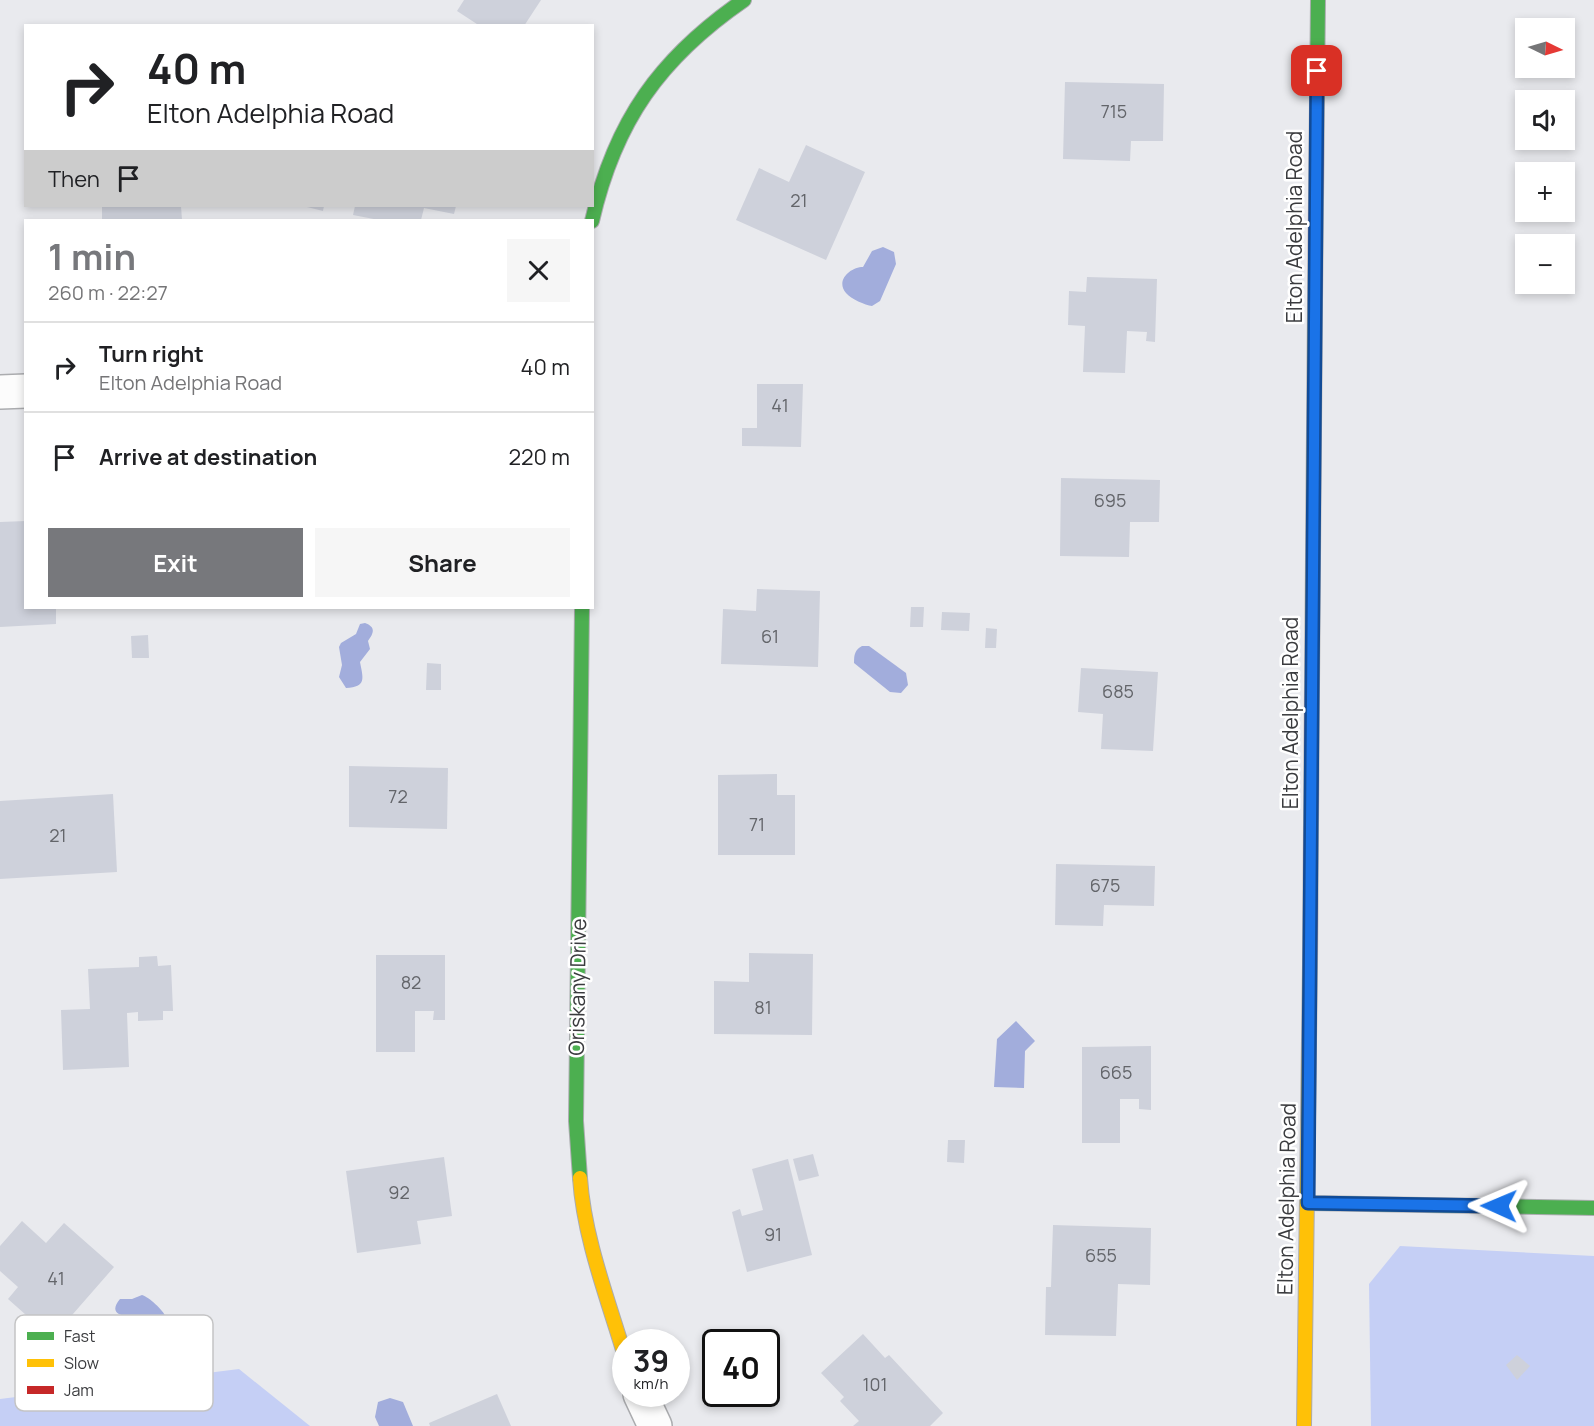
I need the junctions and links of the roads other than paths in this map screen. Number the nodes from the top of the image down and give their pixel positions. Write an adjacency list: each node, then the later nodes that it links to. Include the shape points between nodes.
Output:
1 (744, 0): 3 (main road, via 689,41 645,94 606,167)
2 (1318, 0): 7 (main road, Elton Adelphia Road)
3 (593, 219)
4 (24, 391): 5 (street)
5 (0, 392)
6 (582, 609): 9 (main road, Oriskany Drive, via 576,1121 581,1198)
7 (1308, 1203): 8 (main road); 12 (main road, Elton Adelphia Road)
8 (1594, 1208)
9 (617, 1329)
10 (646, 1407): 11 (street)
11 (655, 1426)
12 (1304, 1426)

